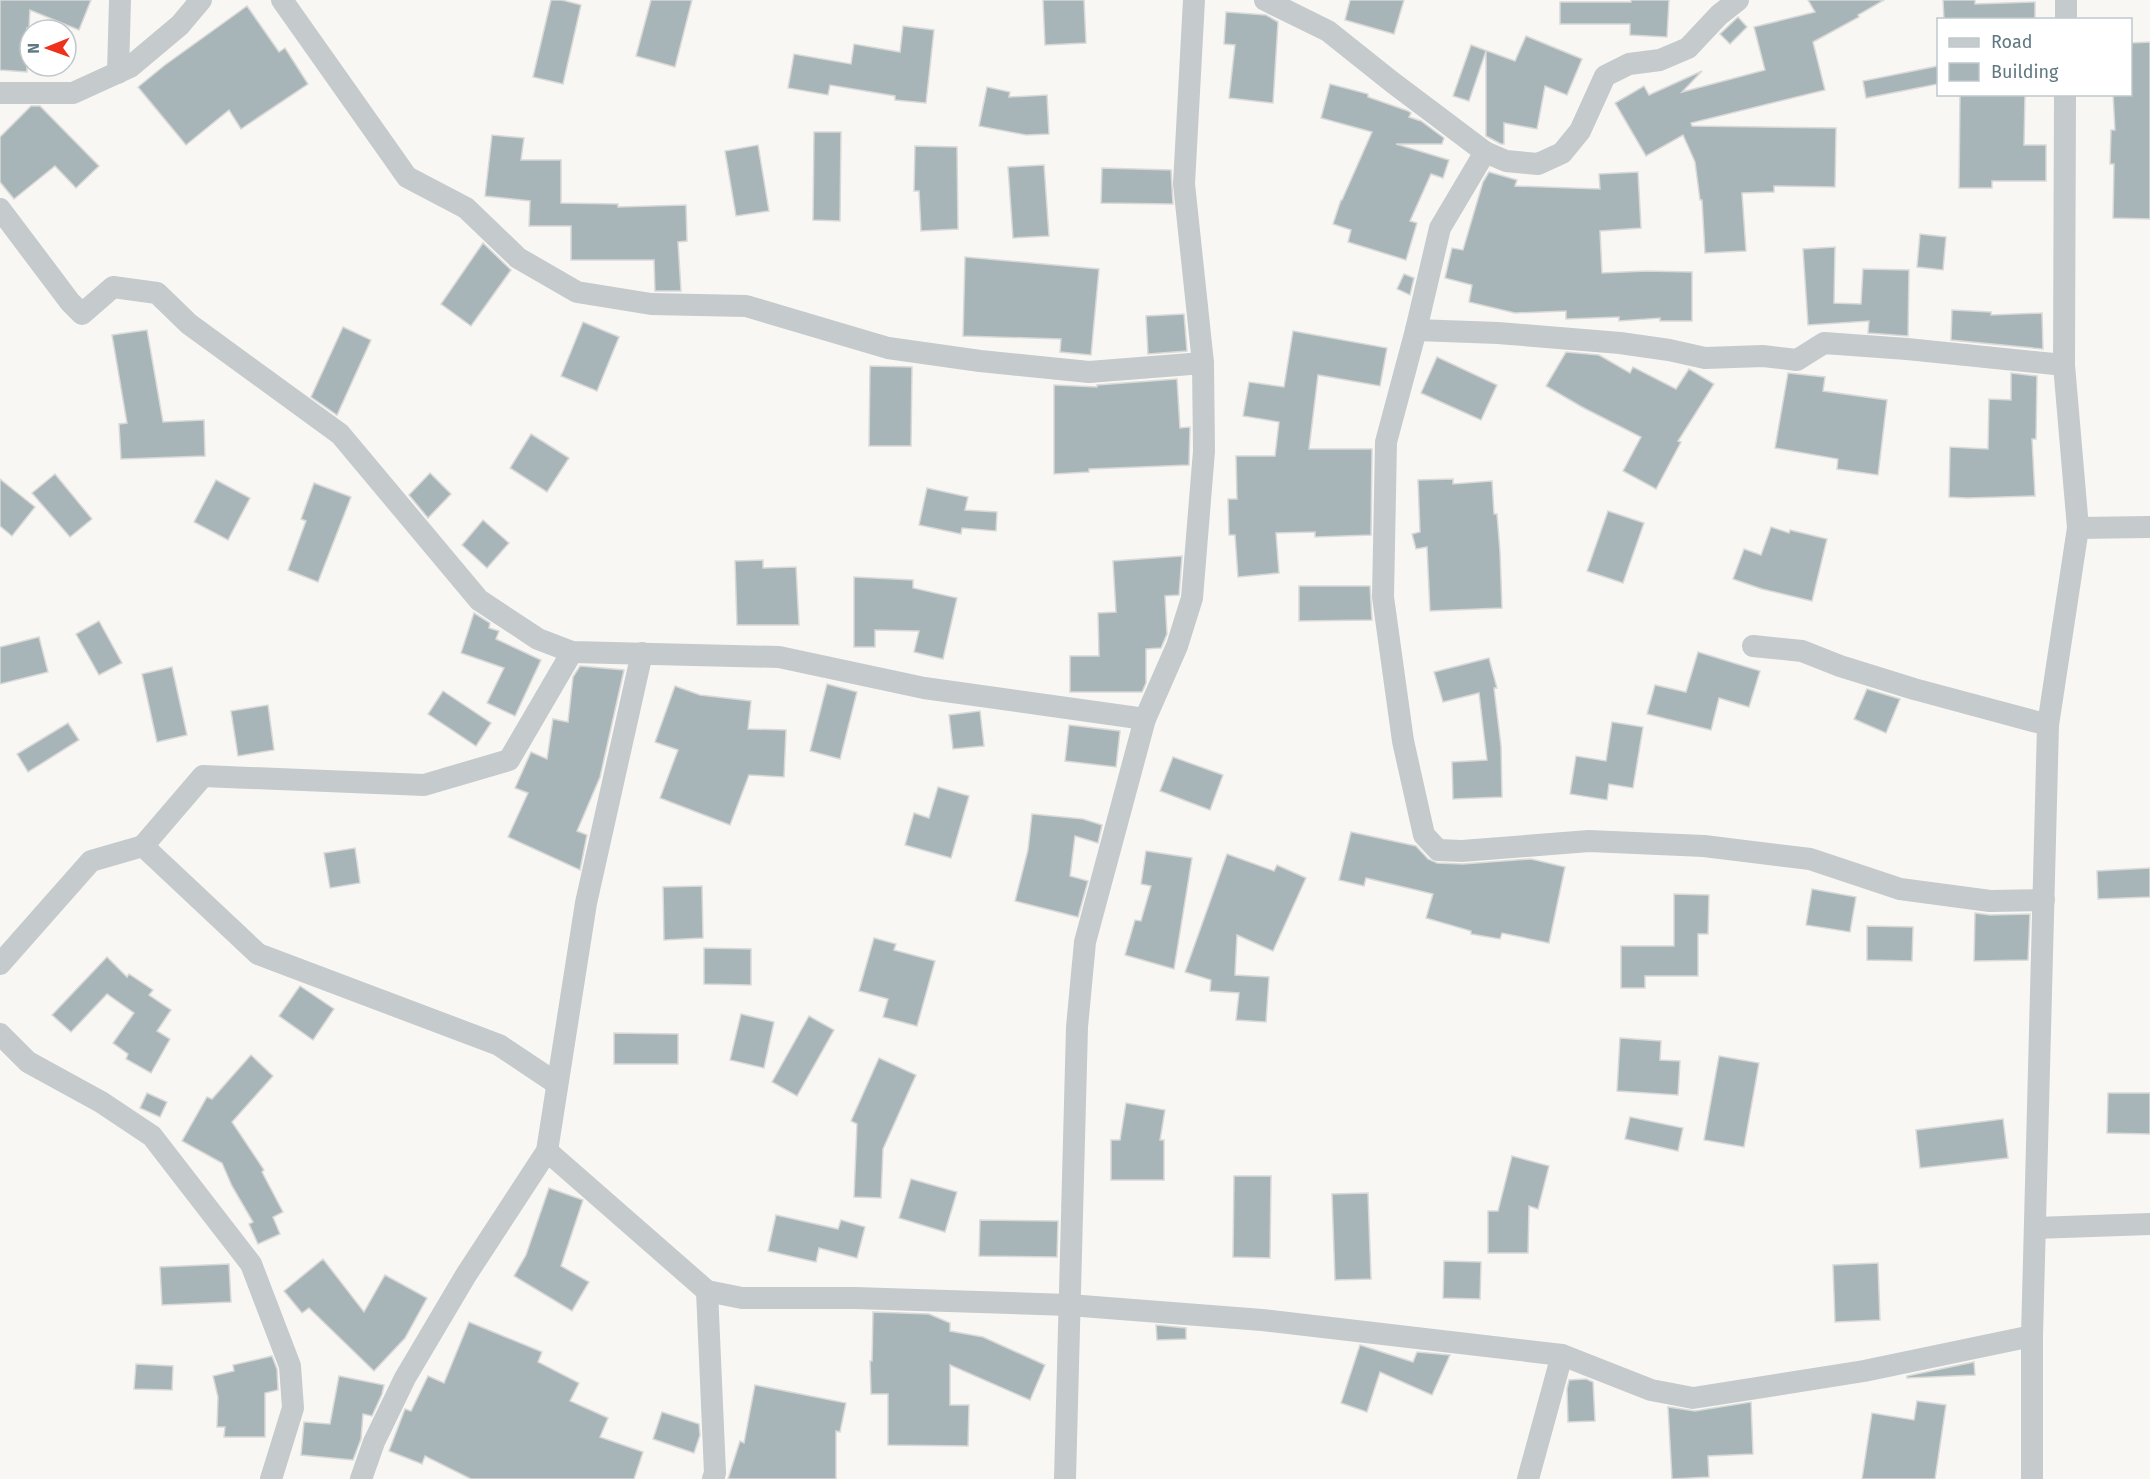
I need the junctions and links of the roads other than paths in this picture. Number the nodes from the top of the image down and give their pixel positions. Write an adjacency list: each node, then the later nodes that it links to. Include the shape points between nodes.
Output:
1 (120, 0): 9 (street)
2 (201, 0): 9 (street, via 180,25 130,68)
3 (282, 0): 15 (street, via 407,177 466,208 518,258 577,292 651,304 747,306 888,348 980,361 1089,372)
4 (1194, 0): 15 (street, via 1184,184)
5 (1265, 0): 12 (street, via 1328,31)
6 (1738, 0): 12 (street, via 1688,48 1660,60 1629,64 1605,76 1580,131 1562,153 1538,164 1506,161)
7 (2066, 0): 8 (street)
8 (2066, 18)
9 (118, 73): 10 (street, via 73,93)
10 (0, 93)
11 (2065, 96): 16 (street)
12 (1485, 152): 14 (street, via 1440,228)
13 (0, 209): 20 (street, via 82,314 113,287 157,293 189,324 340,434 479,600 538,639)
14 (1416, 330): 16 (street, via 1620,343 1705,358 1763,356 1797,360 1824,343); 25 (street, via 1386,442 1383,597 1403,741 1424,835 1438,850 1589,841 1704,846 1810,859 1900,889 1990,901)
15 (1203, 363): 22 (street, via 1204,451 1192,598 1177,646)
16 (2064, 365): 18 (street)
17 (2150, 527): 18 (street)
18 (2078, 528): 23 (street)
19 (1753, 646): 23 (street, via 1802,651 1914,689)
20 (572, 652): 21 (street); 24 (street, via 509,760 423,785 203,776)
21 (642, 653): 22 (street, via 779,657 924,688); 28 (street, via 586,903)
22 (1145, 719): 33 (street, via 1085,942 1077,1027)
23 (2048, 725): 25 (street)
24 (143, 846): 26 (street, via 91,861); 28 (street, via 258,954 499,1045)
25 (2044, 900): 31 (street)
26 (0, 964)
27 (0, 1034): 36 (street, via 28,1062 101,1102 152,1136 250,1264 290,1366 293,1408)
28 (556, 1083): 29 (street)
29 (547, 1151): 32 (street); 37 (street, via 405,1378)
30 (2150, 1224): 31 (street)
31 (2035, 1228): 34 (street)
32 (707, 1291): 33 (street, via 742,1298); 38 (street)
33 (1069, 1305): 35 (street, via 1262,1320); 39 (street)
34 (2032, 1336): 35 (street, via 1864,1371 1693,1398 1651,1390); 41 (street)
35 (1562, 1355): 40 (street)
36 (271, 1479)
37 (361, 1479)
38 (713, 1479)
39 (1065, 1479)
40 (1528, 1479)
41 (2031, 1479)

